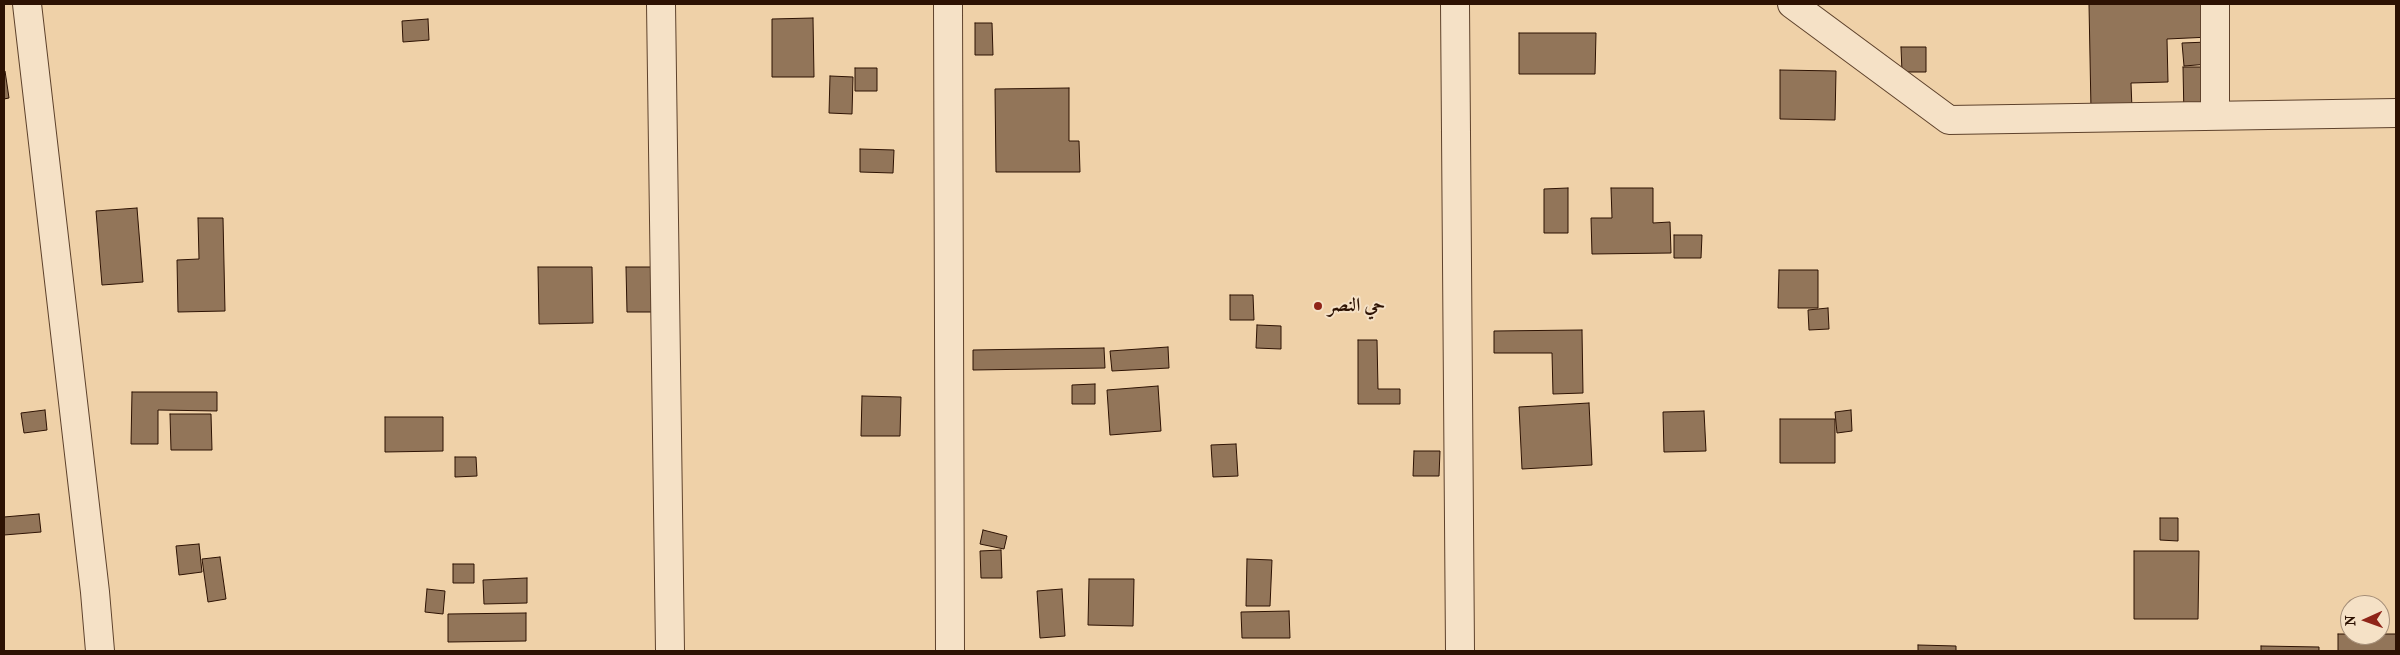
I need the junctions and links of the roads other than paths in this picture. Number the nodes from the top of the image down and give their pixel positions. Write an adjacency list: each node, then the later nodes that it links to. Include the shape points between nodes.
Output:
1 (27, 4): 9 (street)
2 (661, 4): 10 (street)
3 (948, 4): 11 (street)
4 (1455, 4): 12 (street)
5 (1792, 4): 8 (street, via 1949,120)
6 (2215, 4): 8 (street)
7 (2396, 113): 8 (street)
8 (2215, 116)
9 (100, 651)
10 (670, 651)
11 (950, 651)
12 (1460, 651)

